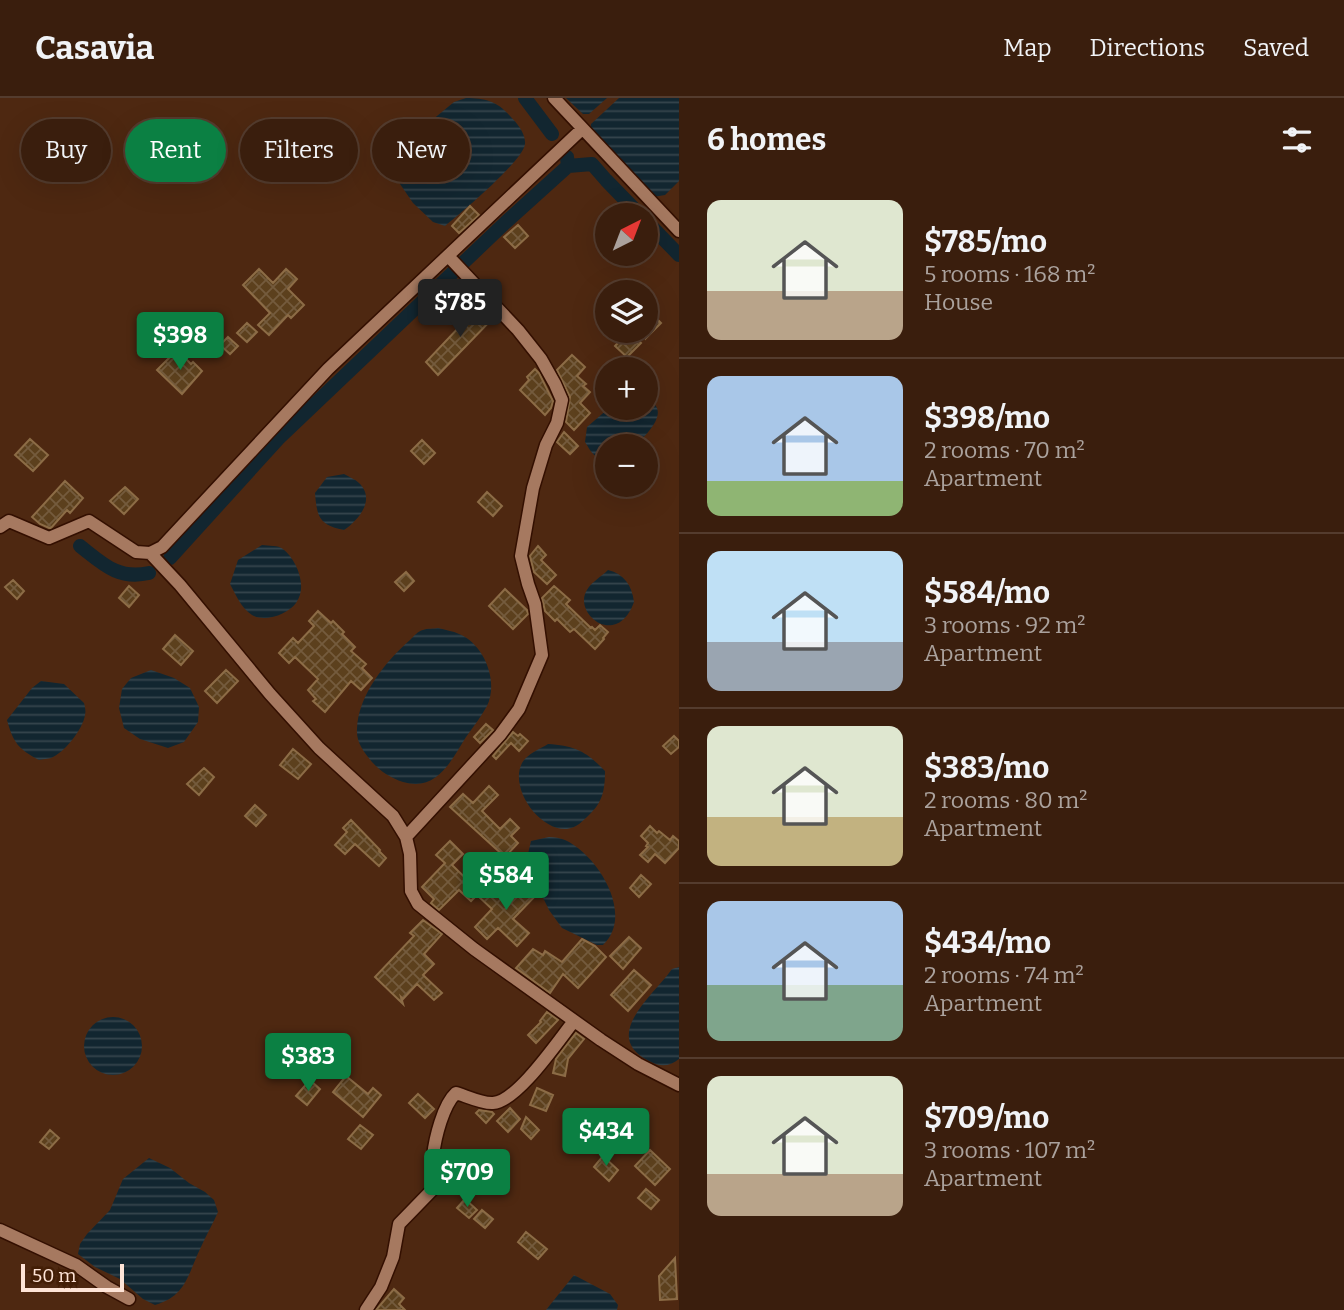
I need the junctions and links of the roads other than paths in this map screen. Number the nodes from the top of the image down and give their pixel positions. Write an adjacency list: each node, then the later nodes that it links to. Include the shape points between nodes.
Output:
1 (554, 98): 2 (street)
2 (582, 129): 3 (street); 4 (street)
3 (679, 231)
4 (448, 256): 6 (street, via 328,369 175,534); 7 (street, via 541,359 562,400 533,488 521,556 535,604 542,655 519,709 500,735)
5 (0, 527): 6 (street, via 9,521 49,538 89,521 136,552)
6 (150, 553): 7 (street, via 286,712 393,817)
7 (406, 837): 8 (street, via 411,891 418,904)
8 (574, 1021): 9 (street); 12 (street, via 510,1097 494,1103 456,1093 449,1100 433,1156 446,1171 399,1224 393,1257)
9 (679, 1085)
10 (0, 1230): 11 (street, via 76,1265)
11 (129, 1299)
12 (366, 1310)

